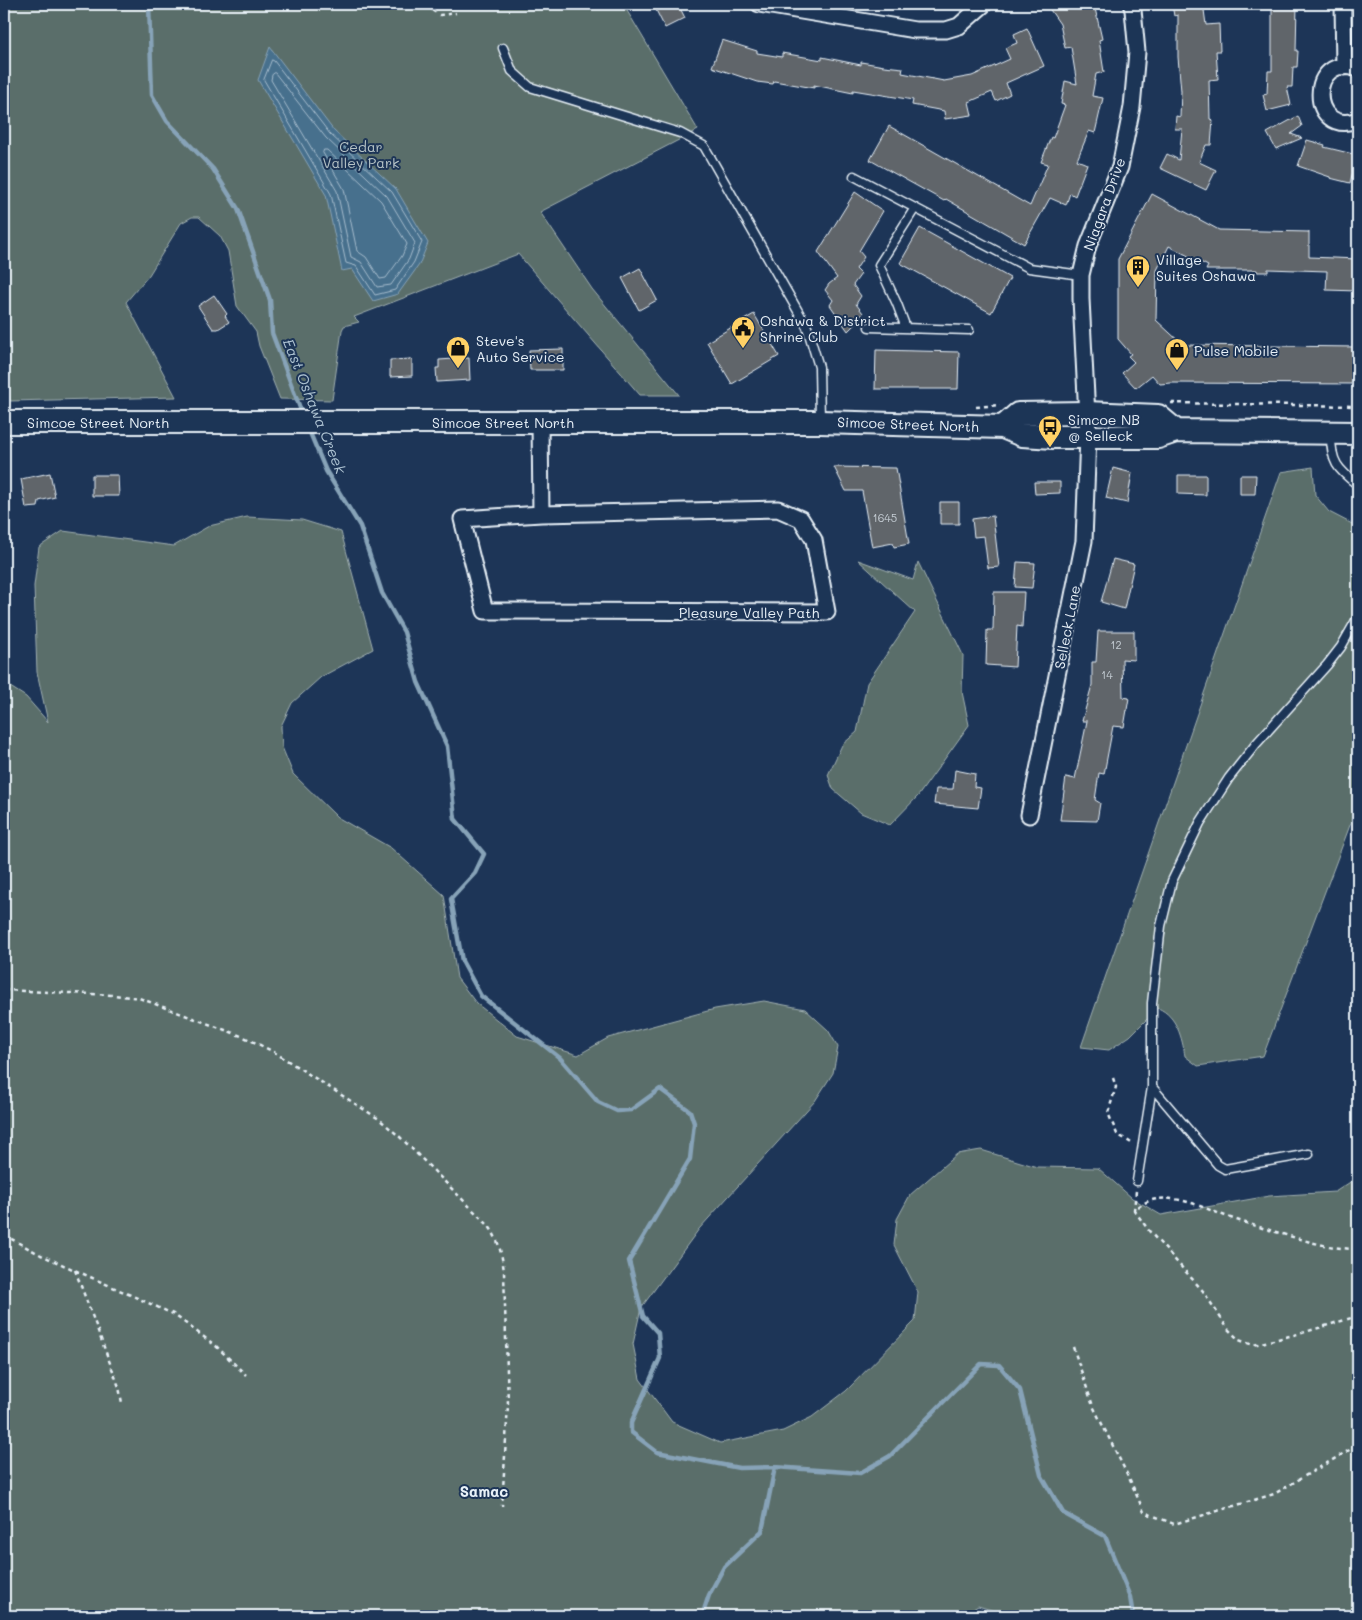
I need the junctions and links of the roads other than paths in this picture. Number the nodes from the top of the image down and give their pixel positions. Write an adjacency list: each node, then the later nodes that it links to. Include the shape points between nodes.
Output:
1 (759, 4): 2 (street, via 915,30 946,30 959,26)
2 (984, 4)
3 (1131, 4): 10 (street, Niagara Drive, via 1137,52 1132,108 1120,167 1088,246)
4 (1343, 4): 6 (street)
5 (503, 48): 17 (lane, via 512,71 530,87 680,133 704,146 807,327 819,367)
6 (1351, 68): 7 (street, via 1334,70 1327,75 1319,92 1320,101 1330,117 1338,122)
7 (1358, 120)
8 (854, 176): 9 (lane)
9 (915, 208): 10 (lane, via 1029,268); 12 (lane, via 879,265)
10 (1081, 276): 14 (street, Niagara Drive)
11 (869, 327): 12 (lane)
12 (906, 328): 13 (lane)
13 (969, 330)
14 (1086, 413): 18 (main road, via 1018,414); 19 (main road, via 1158,416); 22 (street, Niagara Drive)
15 (4, 422): 16 (main road, Simcoe Street North)
16 (540, 422): 17 (main road, Simcoe Street North); 24 (street)
17 (820, 422): 18 (main road, Simcoe Street North)
18 (1003, 427): 22 (main road, Simcoe Street North, via 1022,435)
19 (1176, 431): 20 (main road, Simcoe Street North); 22 (main road, Simcoe Street North, via 1158,437)
20 (1331, 433): 21 (main road, Simcoe Street North); 23 (lane, via 1332,455 1342,473)
21 (1358, 433)
22 (1088, 436): 26 (street, Selleck Lane, via 1084,541)
23 (1358, 485)
24 (541, 514): 24 (street, Pleasure Valley Path, via 462,519 485,610 827,612 814,540 801,519 778,509)
25 (1358, 617): 27 (lane, via 1327,665 1229,778 1200,823 1172,881 1161,926 1152,1003)
26 (1029, 815)
27 (1152, 1086): 28 (lane, via 1225,1170); 29 (lane)
28 (1309, 1154)
29 (1138, 1182)

